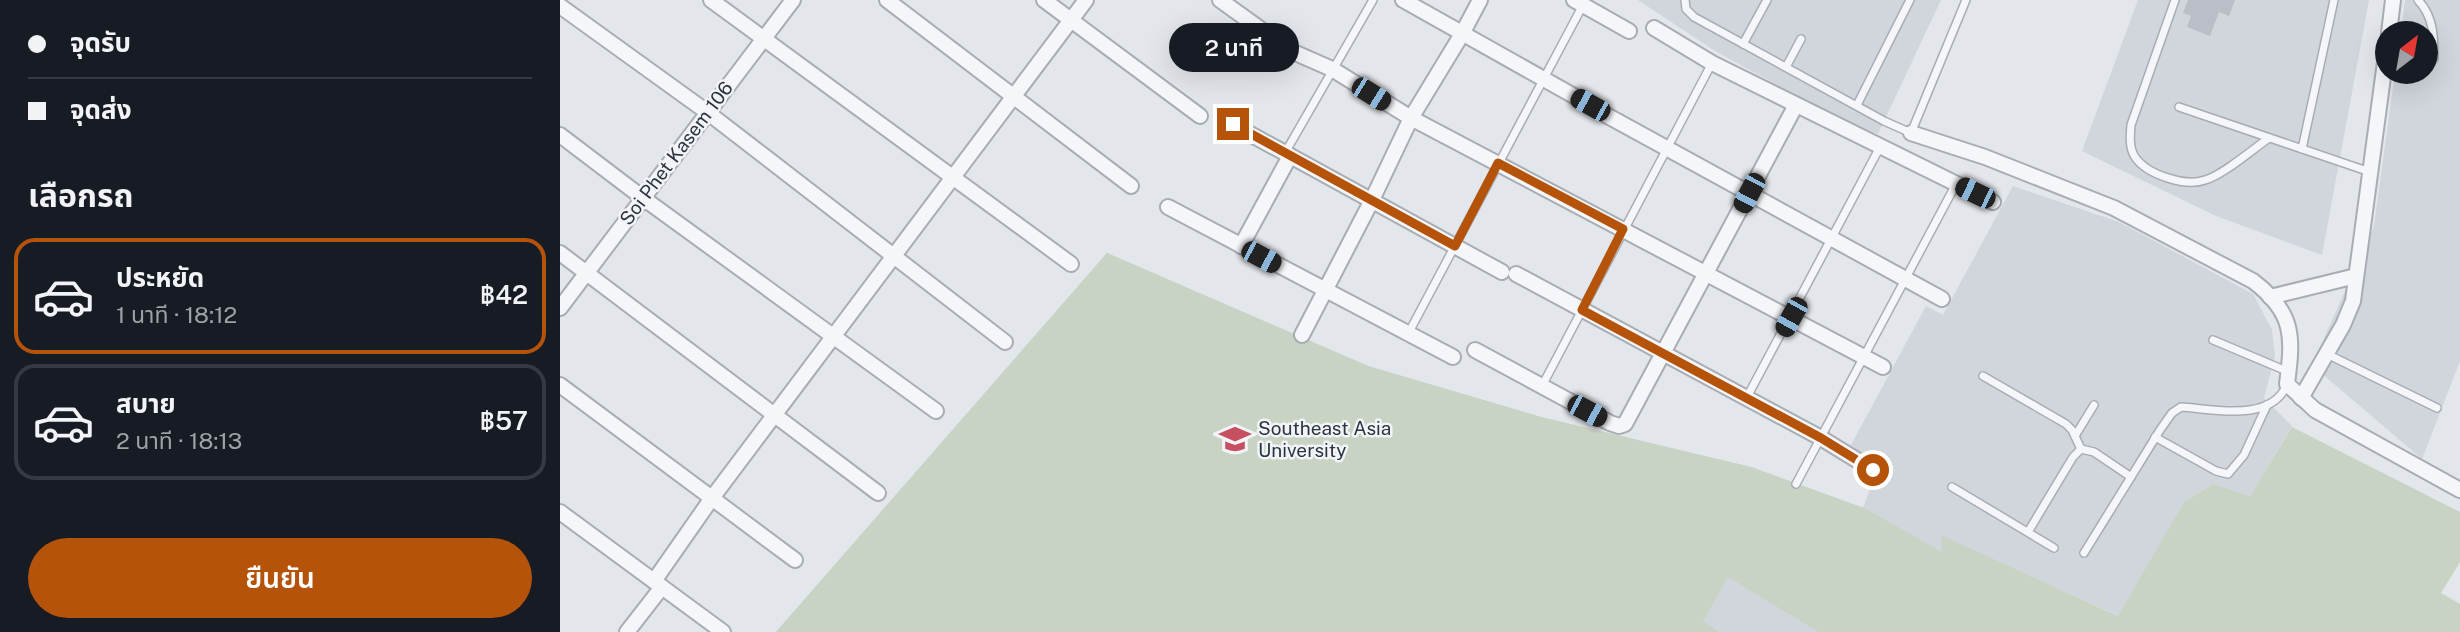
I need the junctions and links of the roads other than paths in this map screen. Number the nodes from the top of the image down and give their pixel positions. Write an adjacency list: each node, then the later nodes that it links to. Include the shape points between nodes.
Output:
1 (711, 0): 26 (street)
2 (793, 0): 26 (street, Soi Phet Kasem 106)
3 (887, 0): 34 (street)
4 (1044, 0): 20 (street)
5 (1086, 0): 20 (street)
6 (1220, 0): 31 (street, via 1291,51)
7 (1373, 0): 31 (lane)
8 (1403, 0): 25 (street)
9 (1480, 0): 25 (street)
10 (1685, 0): 28 (lane, via 1694,17)
11 (1768, 0): 28 (lane)
12 (1909, 0): 37 (lane)
13 (1966, 0): 44 (lane)
14 (2175, 0): 46 (lane, via 2131,125 2130,142 2136,158 2153,171 2192,183 2208,180)
15 (2334, 0): 49 (lane)
16 (2393, 0): 21 (street)
17 (2418, 0): 22 (lane)
18 (1578, 3): 24 (street); 32 (lane)
19 (560, 6): 39 (street)
20 (1071, 20): 34 (street); 41 (street)
21 (2390, 21)
22 (2431, 21)
23 (1654, 28): 29 (street)
24 (1629, 31)
25 (1462, 34): 32 (street); 42 (street)
26 (762, 39): 39 (street, Soi Phet Kasem 106); 53 (street)
27 (1801, 39): 30 (lane)
28 (1743, 44): 30 (lane)
29 (1712, 63): 36 (street); 48 (lane)
30 (1786, 67): 37 (lane)
31 (1332, 69): 42 (street); 50 (lane)
32 (1543, 79): 35 (street); 51 (lane)
33 (2382, 84): 52 (street)
34 (1014, 97): 53 (street); 55 (street)
35 (1590, 105)
36 (1796, 105): 47 (street); 56 (street)
37 (1857, 105): 44 (lane)
38 (2179, 107): 46 (lane)
39 (707, 113): 57 (street, Soi Phet Kasem 106); 66 (street)
40 (1606, 115): 48 (street)
41 (1200, 116)
42 (1410, 118): 51 (street); 58 (street)
43 (1233, 124): 50 (street)
44 (1911, 133): 73 (street, via 2114,208 2253,281)
45 (560, 135): 57 (street)
46 (2269, 138): 49 (lane)
47 (1880, 147): 54 (street); 62 (lane)
48 (1667, 148): 56 (street); 61 (lane)
49 (2302, 149): 52 (lane)
50 (1287, 154): 58 (street); 63 (street)
51 (1498, 163): 61 (street); 64 (lane)
52 (2370, 173): 70 (street)
53 (953, 178): 66 (street); 67 (street)
54 (1956, 184): 59 (street); 71 (lane)
55 (1130, 186)
56 (1749, 193): 62 (street); 69 (street)
57 (643, 198): 68 (street, Soi Phet Kasem 106); 80 (street)
58 (1371, 200): 64 (street); 72 (street)
59 (1993, 202)
60 (1168, 207): 63 (street)
61 (1623, 229): 69 (street); 76 (lane)
62 (1831, 238): 71 (street); 77 (lane)
63 (1241, 246): 72 (street)
64 (1455, 246): 76 (street); 78 (lane)
65 (560, 253): 68 (street)
66 (894, 257): 80 (street); 82 (street)
67 (1071, 264)
68 (586, 272): 75 (street, Soi Phet Kasem 106); 99 (street)
69 (1708, 273): 77 (street); 85 (street)
70 (2356, 276): 73 (street); 84 (street, via 2353,301)
71 (1905, 279): 74 (street); 86 (lane)
72 (1323, 290): 78 (street); 79 (street)
73 (2270, 297): 90 (street, via 2290,327)
74 (1942, 299)
75 (560, 308)
76 (1582, 310): 85 (street); 92 (lane)
77 (1791, 317): 86 (street); 94 (lane)
78 (1408, 334): 87 (street)
79 (1302, 335)
80 (834, 337): 98 (street); 99 (street)
81 (2213, 340): 90 (lane)
82 (1006, 342)
83 (1475, 350): 92 (street)
84 (2327, 354): 93 (street); 97 (lane)
85 (1662, 355): 92 (street, via 1625,424 1619,426); 94 (street)
86 (1863, 355): 88 (street); 101 (lane)
87 (1453, 357)
88 (1883, 366)
89 (1983, 376): 100 (lane, via 2066,424)
90 (2288, 378): 93 (street); 96 (lane, via 2278,400)
91 (560, 385): 110 (street)
92 (1542, 386)
93 (2301, 398): 108 (street)
94 (1746, 399): 101 (street)
95 (2094, 405): 100 (lane)
96 (2267, 405): 102 (lane, via 2242,410 2181,407); 102 (lane, via 2244,455 2228,474)
97 (2437, 408)
98 (936, 411)
99 (775, 415): 109 (street); 110 (street)
100 (2075, 436): 103 (lane)
101 (1821, 438): 104 (street); 106 (lane)
102 (2155, 438): 105 (lane)
103 (2081, 449): 105 (lane, via 2094,452); 112 (lane)
104 (1873, 470)
105 (2131, 477): 114 (lane)
106 (1796, 484)
107 (1952, 487): 112 (lane)
108 (2460, 490)
109 (878, 493)
110 (712, 498): 115 (street); 116 (street)
111 (560, 512): 116 (street)
112 (2028, 532): 113 (lane)
113 (2054, 548)
114 (2084, 553)
115 (795, 560)
116 (658, 584): 117 (street); 118 (street)
117 (627, 632)
118 (723, 632)

